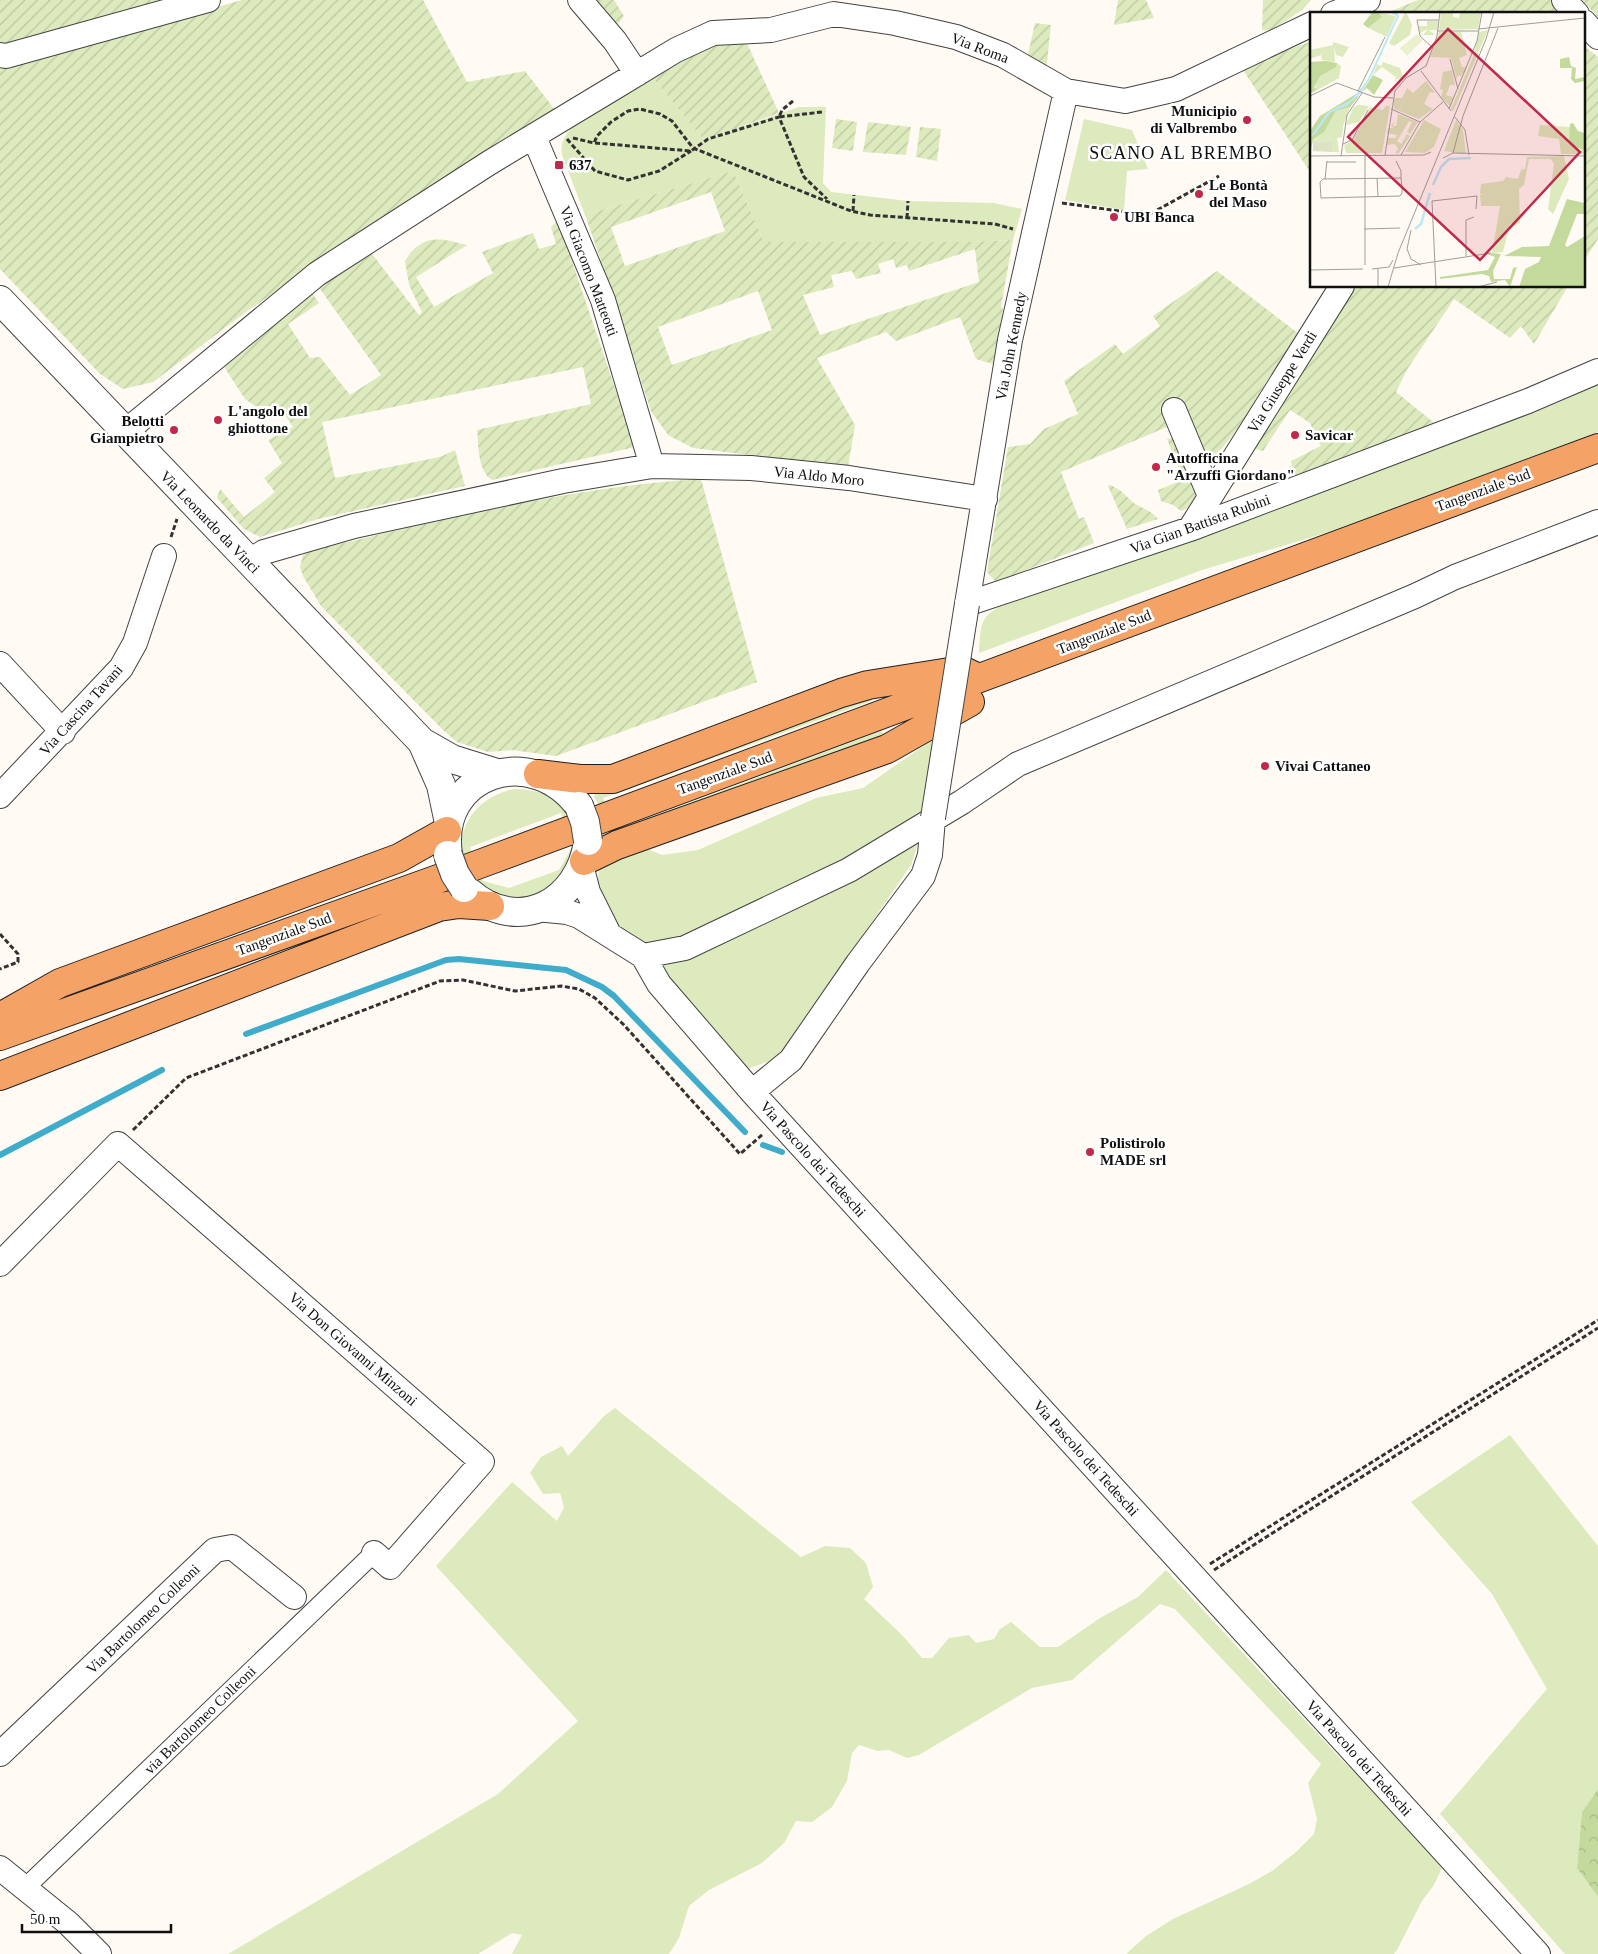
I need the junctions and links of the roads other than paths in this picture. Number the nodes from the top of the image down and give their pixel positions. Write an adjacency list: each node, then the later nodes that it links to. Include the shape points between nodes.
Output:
1 (208, 0): 10 (street, via 6,56)
2 (580, 0): 11 (street, via 615,41)
3 (1368, 0): 5 (street)
4 (1564, 0): 6 (street)
5 (1338, 12)
6 (1574, 12)
7 (1586, 24): 9 (street)
8 (1310, 25): 12 (street, Via Roma, via 1176,89 1125,101)
9 (1598, 37)
10 (0, 55)
11 (637, 74): 12 (street, Via Roma, via 676,50 713,33 771,30 834,14 956,37 1003,54); 13 (street, Via Roma)
12 (1066, 91): 22 (street, Via John Kennedy, via 1010,340)
13 (534, 137): 18 (street, Via Roma, via 317,274); 20 (street, Via Giacomo Matteotti, via 604,300)
14 (1341, 288): 21 (street, Via Giuseppe Verdi)
15 (0, 300): 18 (street, Via Leonardo da Vinci)
16 (1598, 371): 24 (street, Via Gian Battista Rubini, via 1528,402)
17 (1174, 410): 21 (street)
18 (125, 432): 26 (street, Via Leonardo da Vinci)
19 (1598, 448): 29 (highway, Tangenziale Sud)
20 (652, 466): 22 (street, Via Aldo Moro, via 751,468); 26 (street, Via Aldo Moro, via 562,481 354,526 264,552)
21 (1210, 496): 24 (street, Via Giuseppe Verdi)
22 (985, 499): 27 (street, Via John Kennedy)
23 (1598, 522): 35 (street, via 1455,577 1018,764)
24 (1190, 529): 27 (street, Via Gian Battista Rubini)
25 (164, 556): 30 (street, Via Cascina Tavani, via 136,643 121,668)
26 (248, 562): 31 (street, Via Leonardo da Vinci)
27 (967, 604): 35 (street, Via John Kennedy, bridge)
28 (0, 664): 30 (street)
29 (980, 679): 33 (highway, via 962,670 868,685 613,779); 37 (highway, Tangenziale Sud, via 610,816); 37 (highway, via 974,700 887,749 631,840)
30 (63, 732): 34 (street, Via Cascina Tavani)
31 (422, 742): 32 (street, Via Leonardo da Vinci, via 452,759); 36 (street, Via Leonardo da Vinci, via 441,785)
32 (497, 773): 33 (street, via 522,771); 36 (street, via 483,779 462,796)
33 (538, 774): 37 (street, bridge, via 566,791 579,806 585,822)
34 (0, 796)
35 (933, 818): 41 (street, via 849,870 685,948); 45 (street, Via John Kennedy, via 930,855 923,876 791,1060)
36 (447, 831): 38 (street, bridge, via 451,867 459,880); 42 (highway, via 399,858 60,983)
37 (580, 851): 39 (street, via 565,893); 40 (street, via 588,892); 43 (highway, Tangenziale Sud)
38 (480, 900): 39 (street, via 511,911); 44 (highway, via 439,907)
39 (538, 908): 40 (street, via 572,913)
40 (610, 936): 41 (street)
41 (643, 956): 45 (street, Via Pascolo dei Tedeschi, via 659,984)
42 (0, 1017)
43 (0, 1036)
44 (0, 1076)
45 (752, 1092): 53 (street, Via Pascolo dei Tedeschi)
46 (0, 1264): 47 (street, Via Don Giovanni Minzoni, via 118,1144 482,1462)
47 (382, 1560): 51 (street, via Bartolomeo Colleoni)
48 (294, 1597): 49 (street, Via Bartolomeo Colleoni, via 232,1548 215,1550)
49 (0, 1754)
50 (0, 1868): 51 (street)
51 (26, 1888): 52 (street)
52 (99, 1954)
53 (1538, 1954)

